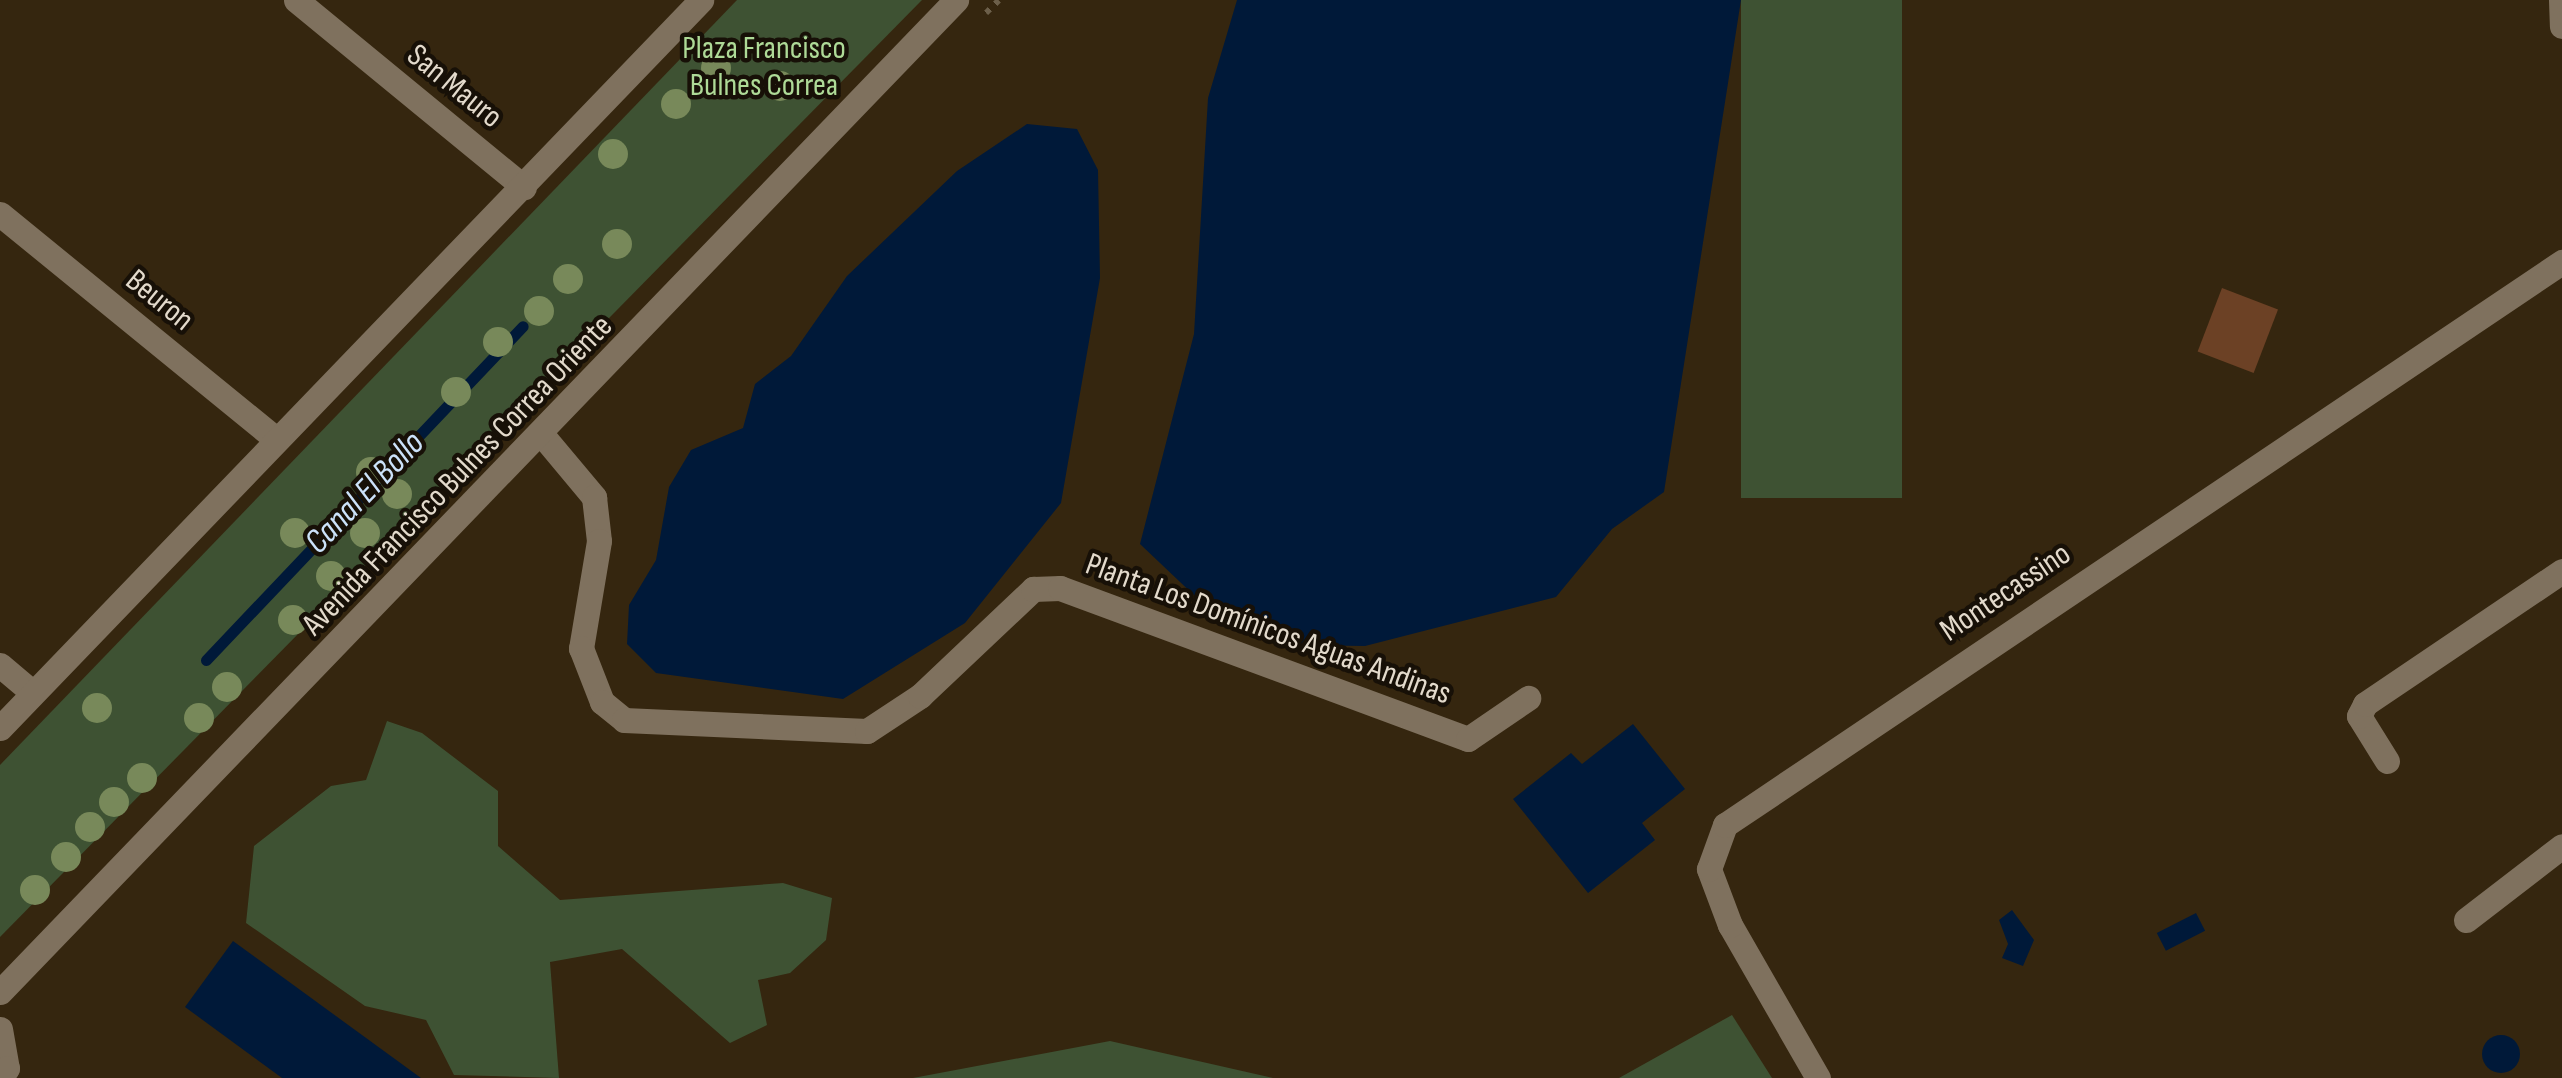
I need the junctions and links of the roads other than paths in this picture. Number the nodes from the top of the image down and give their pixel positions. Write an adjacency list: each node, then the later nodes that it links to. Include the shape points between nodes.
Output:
1 (296, 0): 6 (street, San Mauro)
2 (701, 0): 6 (street)
3 (956, 0): 9 (street, Avenida Francisco Bulnes Correa Oriente)
4 (2561, 0): 5 (street)
5 (2562, 26)
6 (524, 187): 10 (street)
7 (0, 214): 10 (street, Beuron)
8 (2562, 262): 22 (street, Montecassino, via 1724,825 1709,869 1730,926)
9 (542, 436): 14 (street, Planta Los Domínicos Aguas Andinas, via 594,497 598,541 580,648 602,702 624,720 867,731 920,696 1033,589 1060,588 1468,739); 19 (street, Avenida Francisco Bulnes Correa Oriente)
10 (276, 439): 13 (street)
11 (2562, 571): 16 (street, via 2364,704 2359,716)
12 (0, 665): 13 (street)
13 (33, 693): 15 (street)
14 (1528, 698)
15 (0, 728)
16 (2387, 761)
17 (2562, 846): 18 (street)
18 (2466, 920)
19 (0, 992)
20 (0, 1029): 21 (street, via 8,1068)
21 (0, 1078)
22 (1818, 1078)

